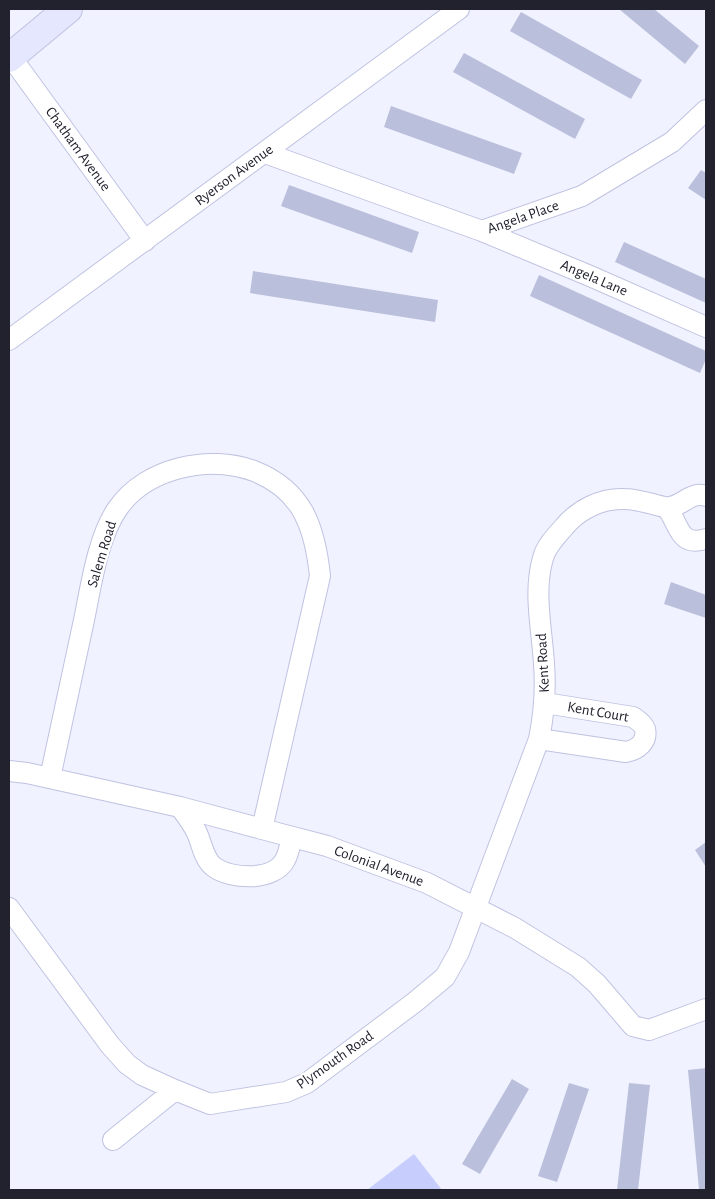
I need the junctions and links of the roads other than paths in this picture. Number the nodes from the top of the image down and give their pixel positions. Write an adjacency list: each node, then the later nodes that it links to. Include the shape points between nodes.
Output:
1 (68, 9): 3 (main road)
2 (459, 9): 5 (street, Ryerson Avenue)
3 (10, 58): 7 (street, Chatham Avenue)
4 (706, 110): 6 (street, Angela Place, via 672,142 582,196)
5 (265, 152): 6 (street, Angela Place); 7 (street, Ryerson Avenue)
6 (482, 232): 8 (street, Angela Lane)
7 (145, 241): 9 (street, Ryerson Avenue)
8 (706, 327)
9 (9, 340)
10 (706, 496): 11 (street, via 691,496)
11 (667, 508): 12 (street, via 684,537 697,542); 13 (street, Kent Road, via 614,499 590,506 569,520 550,543 543,556 538,593)
12 (706, 540)
13 (545, 703): 14 (street, Kent Road); 14 (street, Kent Court, via 633,717 642,723 645,739 633,751 626,752)
14 (539, 739): 20 (street, Kent Road)
15 (9, 771): 16 (street, Colonial Avenue)
16 (50, 778): 17 (street, Colonial Avenue); 18 (street, Salem Road, via 97,560 110,521 134,490 163,474 207,464 232,465 267,476 298,503 307,517 317,547 320,576)
17 (180, 807): 18 (street, Colonial Avenue); 19 (street, via 191,821 214,867 232,874 249,877 276,868 284,861)
18 (262, 828): 19 (street, Colonial Avenue)
19 (292, 837): 20 (street, Colonial Avenue, via 373,862)
20 (476, 907): 22 (street, Colonial Avenue, via 578,967 633,1026 649,1030); 23 (street, Plymouth Road, via 459,952 444,978 307,1083 286,1092 210,1104)
21 (9, 908): 23 (street, Plymouth Road, via 110,1046 142,1075)
22 (706, 1009)
23 (175, 1090): 24 (street)
24 (112, 1140)

